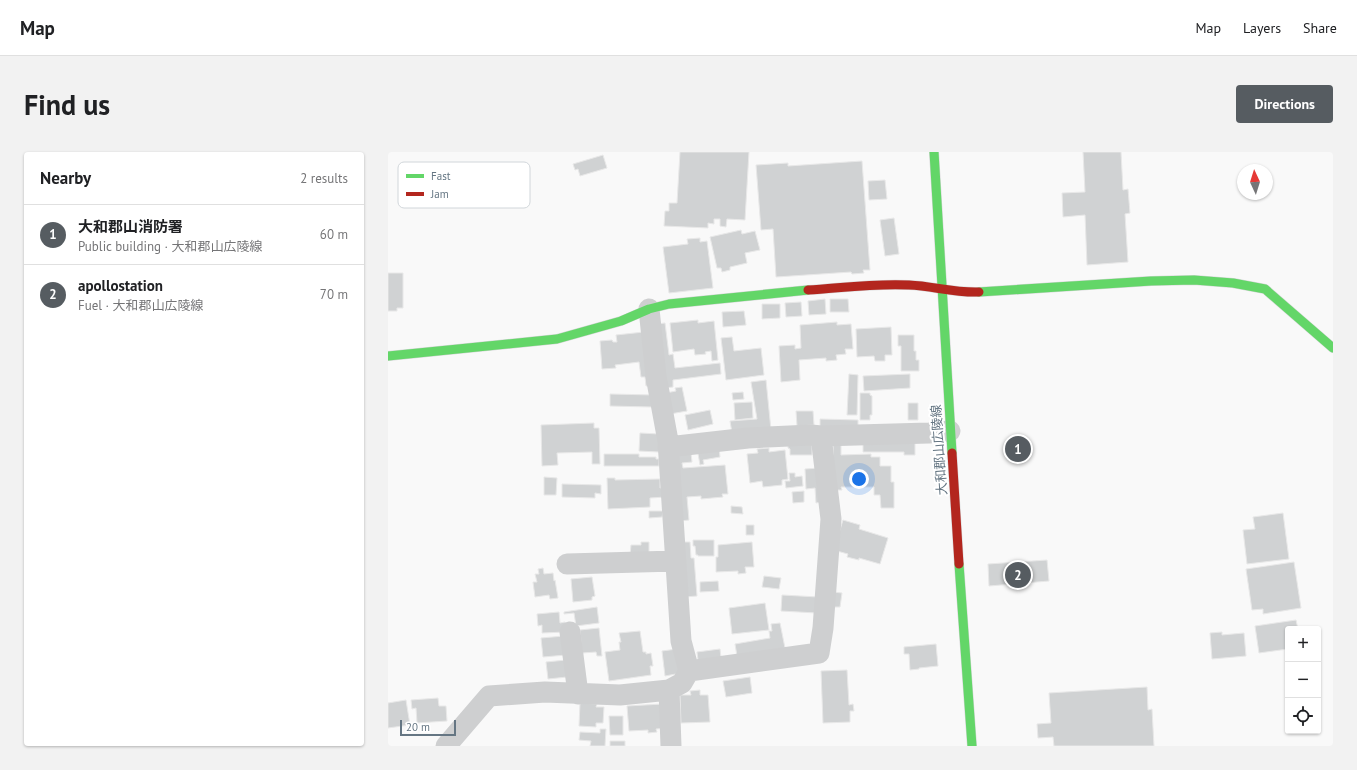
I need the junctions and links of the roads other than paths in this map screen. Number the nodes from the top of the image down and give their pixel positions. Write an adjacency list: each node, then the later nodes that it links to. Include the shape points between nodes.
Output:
1 (934, 152): 2 (street, 大和郡山広陵線)
2 (942, 290): 3 (street, via 910,285 880,285 669,304); 4 (street, via 971,292 1151,281 1194,280 1233,283 1265,289); 6 (street, 大和郡山広陵線)
3 (649, 309): 5 (street, via 621,321 557,339); 8 (street, via 656,376)
4 (1333, 348)
5 (388, 356)
6 (950, 431): 7 (street); 17 (street, 大和郡山広陵線)
7 (821, 436): 8 (street, via 748,438); 12 (street, via 831,519 824,628 819,653)
8 (668, 447): 9 (street)
9 (676, 561): 10 (street); 12 (street, via 681,641)
10 (567, 564)
11 (570, 632): 14 (street)
12 (689, 672): 13 (street, via 682,683)
13 (669, 690): 14 (street, via 620,695); 16 (street)
14 (578, 694): 15 (street, via 544,692 489,696)
15 (446, 746)
16 (671, 746)
17 (972, 746)

